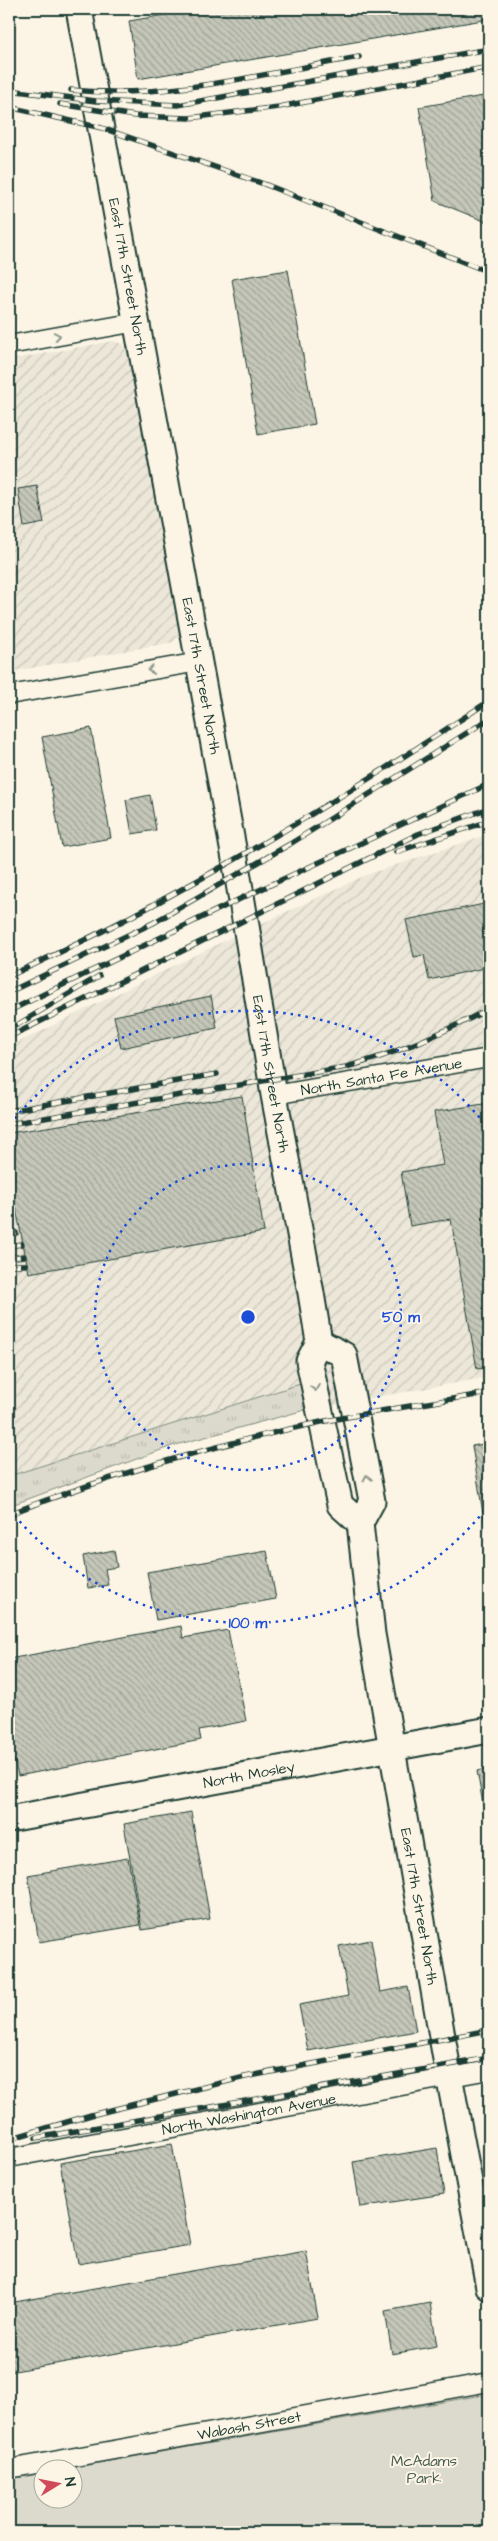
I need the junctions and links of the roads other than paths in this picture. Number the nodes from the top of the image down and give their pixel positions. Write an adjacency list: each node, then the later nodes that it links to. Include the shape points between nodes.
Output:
1 (80, 9): 2 (street, East 17th Street North)
2 (137, 322): 3 (street, one-way to 2); 4 (street, East 17th Street North)
3 (9, 345)
4 (199, 662): 5 (street, one-way to 5); 7 (street, East 17th Street North, via 236,859)
5 (9, 695)
6 (489, 1058): 7 (street, North Santa Fe Avenue)
7 (274, 1095): 8 (street, East 17th Street North)
8 (319, 1342): 9 (street, one-way to 9, via 309,1361 340,1506); 9 (street, one-way to 8, via 372,1501 344,1355)
9 (360, 1523): 11 (street, East 17th Street North, via 372,1634)
10 (489, 1730): 11 (street, North Mosley)
11 (393, 1749): 12 (street, North Mosley); 14 (street, East 17th Street North)
12 (9, 1819)
13 (489, 2070): 14 (street, North Washington Avenue)
14 (450, 2076): 15 (street, North Washington Avenue); 16 (street, East 17th Street North)
15 (9, 2158)
16 (489, 2287)
17 (489, 2382): 18 (street, Wabash Street)
18 (9, 2468)

